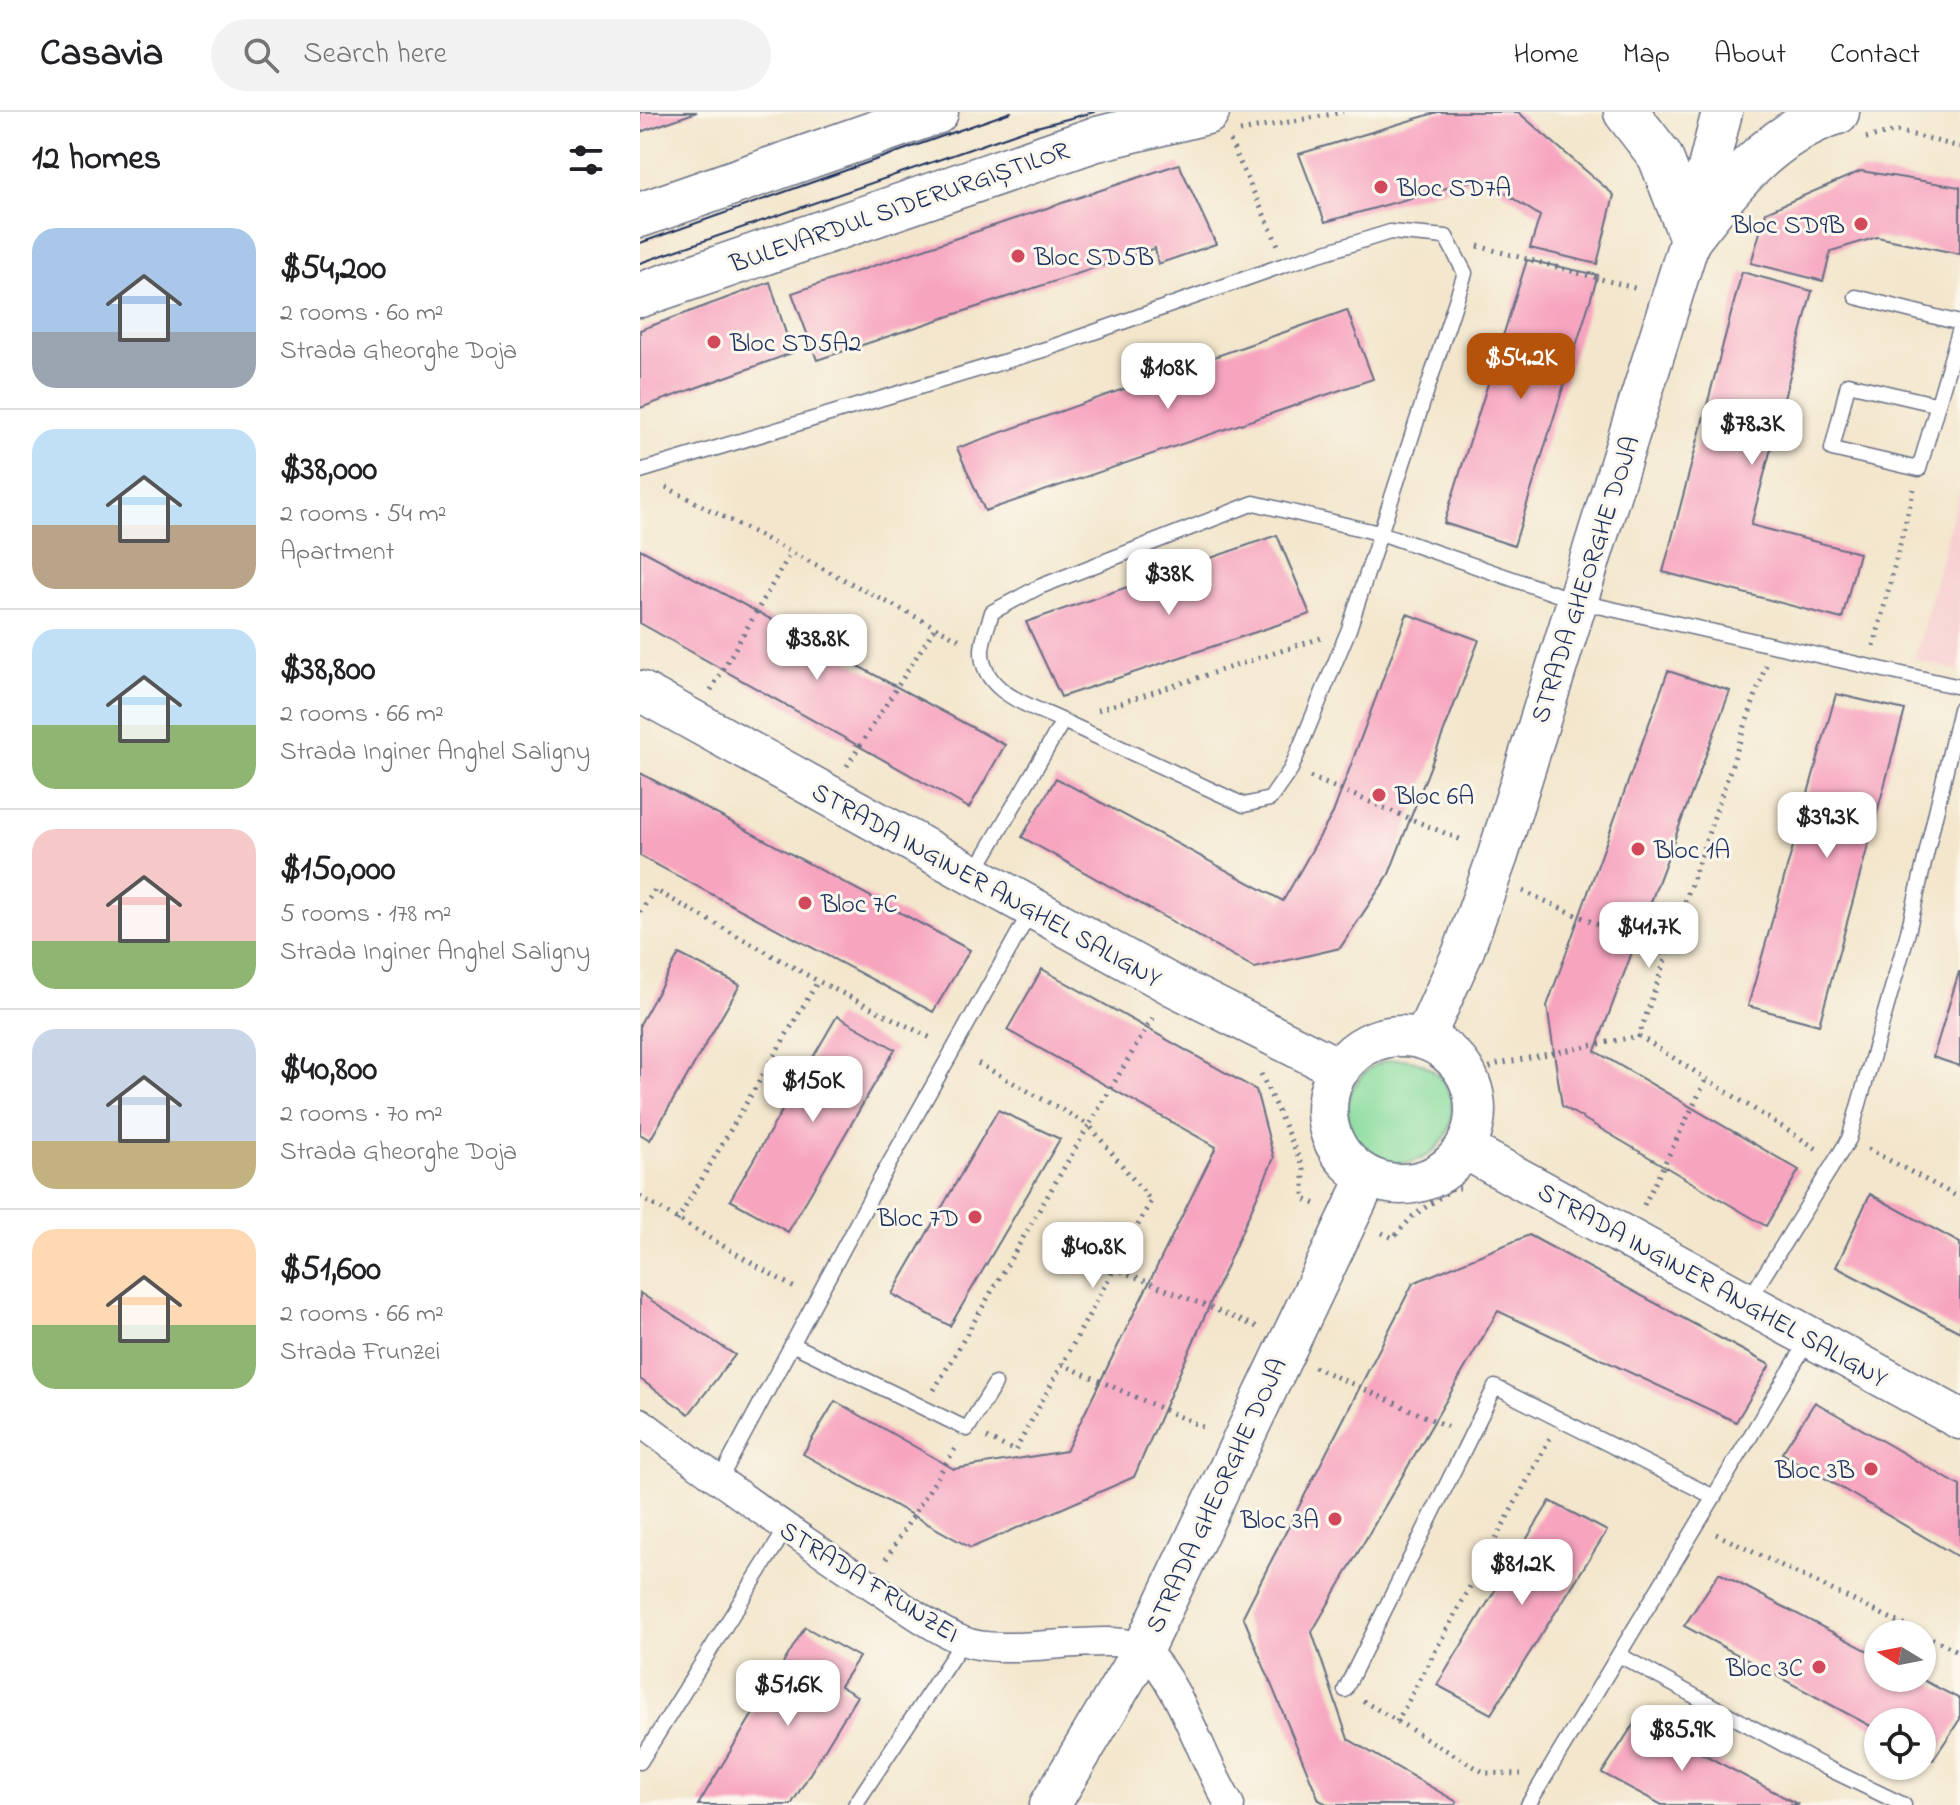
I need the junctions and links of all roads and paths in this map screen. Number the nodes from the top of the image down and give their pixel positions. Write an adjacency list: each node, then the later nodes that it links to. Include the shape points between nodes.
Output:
1 (936, 112): 6 (main road)
2 (1626, 112): 7 (main road, via 1660,156)
3 (1722, 112): 7 (street, STRADA GHEORGHE DOJA)
4 (1837, 112): 7 (main road, via 1786,137 1756,160)
5 (1217, 123): 9 (path); 10 (main road, BULEVARDUL SIDERURGIȘTILOR, via 1093,140)
6 (640, 215)
7 (1691, 236): 12 (street, STRADA GHEORGHE DOJA)
8 (1446, 237): 9 (lane, via 1390,232); 12 (path); 18 (lane, via 1465,273)
9 (1287, 264): 16 (lane, via 1046,349)
10 (640, 295)
11 (1856, 297): 13 (lane)
12 (1672, 298): 20 (street, STRADA GHEORGHE DOJA)
13 (1960, 325): 14 (lane)
14 (1935, 404): 15 (lane); 15 (lane, via 1848,384 1832,449)
15 (1919, 469): 25 (path)
16 (640, 471)
17 (654, 481): 19 (path)
18 (1383, 534): 20 (lane); 22 (lane); 24 (lane, via 1254,503 1039,587 992,612)
19 (791, 552): 21 (path); 30 (path)
20 (1576, 601): 23 (lane); 33 (street, STRADA GHEORGHE DOJA)
21 (935, 629): 24 (path); 32 (path)
22 (1349, 629): 29 (path); 31 (lane)
23 (1774, 643): 25 (lane); 37 (path)
24 (982, 650): 29 (lane, via 999,691)
25 (1869, 665): 26 (lane)
26 (1960, 687)
27 (640, 691): 30 (street, STRADA INGINER ANGHEL SALIGNY)
28 (1960, 709): 47 (lane, via 1908,932)
29 (1063, 721): 31 (lane, via 1244,805 1270,799); 34 (lane)
30 (693, 722): 32 (street, STRADA INGINER ANGHEL SALIGNY)
31 (1291, 769): 33 (path)
32 (828, 797): 34 (street, STRADA INGINER ANGHEL SALIGNY)
33 (1494, 866): 37 (path); 41 (street, STRADA GHEORGHE DOJA)
34 (975, 874): 35 (street, STRADA INGINER ANGHEL SALIGNY)
35 (1034, 906): 39 (street, STRADA INGINER ANGHEL SALIGNY); 42 (lane)
36 (640, 912): 38 (path, via 655,890)
37 (1668, 956): 40 (path)
38 (818, 981): 42 (path); 53 (path)
39 (1172, 985): 43 (street, STRADA INGINER ANGHEL SALIGNY); 46 (path)
40 (1639, 1036): 44 (path, via 1498,1064); 45 (path)
41 (1424, 1039): 43 (street, via 1377,1040 1352,1054); 44 (street, via 1441,1047)
42 (954, 1050): 46 (path); 56 (lane)
43 (1340, 1069): 50 (street, via 1327,1101 1328,1124 1349,1164)
44 (1467, 1076): 48 (street, via 1475,1100 1474,1125)
45 (1706, 1080): 49 (path); 54 (path)
46 (1089, 1125): 55 (path, via 1151,1201); 63 (path)
47 (1849, 1139): 49 (lane); 52 (path)
48 (1465, 1149): 50 (street, via 1451,1166 1411,1185); 54 (street, STRADA INGINER ANGHEL SALIGNY)
49 (1834, 1160): 57 (lane)
50 (1368, 1177): 60 (street, STRADA GHEORGHE DOJA)
51 (640, 1197): 53 (path)
52 (1960, 1198)
53 (677, 1221): 56 (path)
54 (1629, 1237): 57 (street, STRADA INGINER ANGHEL SALIGNY)
55 (1114, 1268): 60 (path); 61 (path)
56 (816, 1300): 59 (lane)
57 (1748, 1301): 58 (street, STRADA INGINER ANGHEL SALIGNY)
58 (1810, 1337): 64 (street, STRADA INGINER ANGHEL SALIGNY); 71 (lane)
59 (792, 1344): 63 (lane); 70 (lane)
60 (1285, 1346): 68 (path); 69 (street, STRADA GHEORGHE DOJA)
61 (1062, 1364): 67 (path, via 1015,1451); 69 (path)
62 (995, 1384): 67 (lane)
63 (925, 1406): 67 (lane)
64 (1960, 1419)
65 (1560, 1420): 68 (lane, via 1495,1387); 71 (lane); 80 (path)
66 (640, 1422): 70 (street, STRADA FRUNZEI)
67 (967, 1429): 74 (path)
68 (1470, 1437): 79 (lane)
69 (1239, 1443): 76 (street, STRADA GHEORGHE DOJA)
70 (719, 1481): 73 (street, STRADA FRUNZEI)
71 (1714, 1497): 72 (lane)
72 (1697, 1525): 77 (path); 78 (lane)
73 (786, 1529): 74 (street, STRADA FRUNZEI); 81 (lane)
74 (871, 1584): 75 (street, STRADA FRUNZEI)
75 (963, 1641): 76 (street, STRADA FRUNZEI, via 999,1649 1113,1642); 83 (lane)
76 (1143, 1649): 84 (street, STRADA GHEORGHE DOJA); 85 (street, via 1166,1677)
77 (1960, 1652)
78 (1619, 1655): 82 (lane); 87 (lane)
79 (1345, 1690): 80 (path)
80 (1397, 1722): 82 (path, via 1485,1773)
81 (640, 1762)
82 (1546, 1774): 86 (lane)
83 (855, 1805)
84 (1050, 1805)
85 (1230, 1805)
86 (1528, 1805)
87 (1904, 1805)

